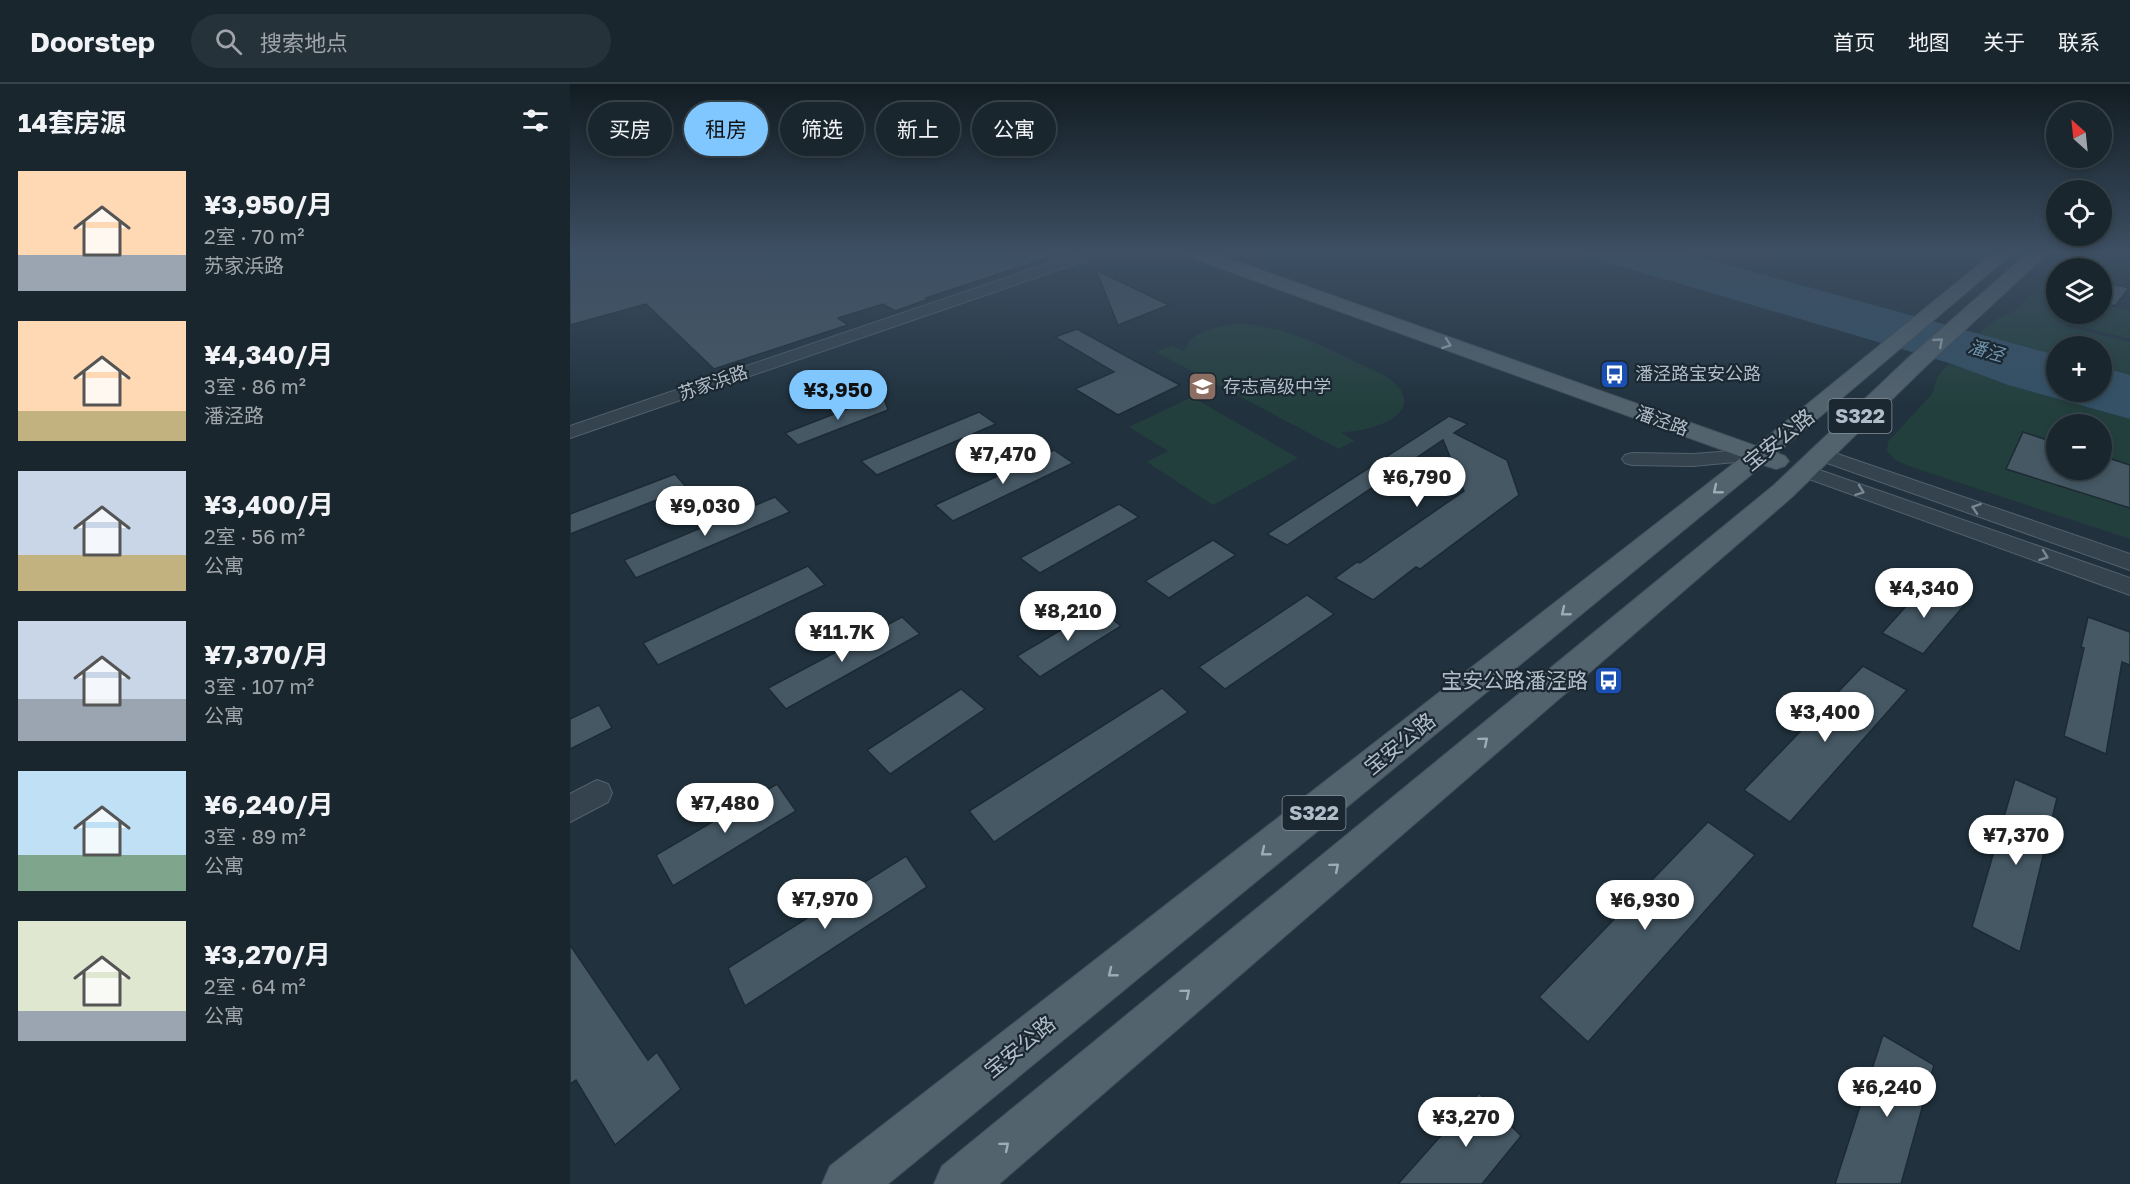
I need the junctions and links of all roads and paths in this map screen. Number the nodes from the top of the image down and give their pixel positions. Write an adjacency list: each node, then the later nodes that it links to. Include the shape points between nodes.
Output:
1 (944, 304): 6 (street, 苏家浜路)
2 (1346, 304): 7 (main road, 潘泾路, one-way to 7)
3 (1376, 304): 7 (main road, 潘泾路)
4 (1944, 304): 7 (main road, 宝安公路 / S322)
5 (1982, 304): 9 (main road, 宝安公路 / S322, one-way to 5)
6 (570, 432)
7 (1769, 448): 8 (street, via 1693,460); 9 (main road, 潘泾路); 14 (main road, 宝安公路 / S322, one-way to 14)
8 (1632, 459)
9 (1813, 463): 10 (street, 潘泾路, one-way to 9); 11 (street, 潘泾路, one-way to 11); 15 (main road, 宝安公路 / S322, one-way to 9)
10 (2130, 562)
11 (2130, 587)
12 (597, 793): 13 (street)
13 (570, 809)
14 (848, 1184)
15 (960, 1184)

